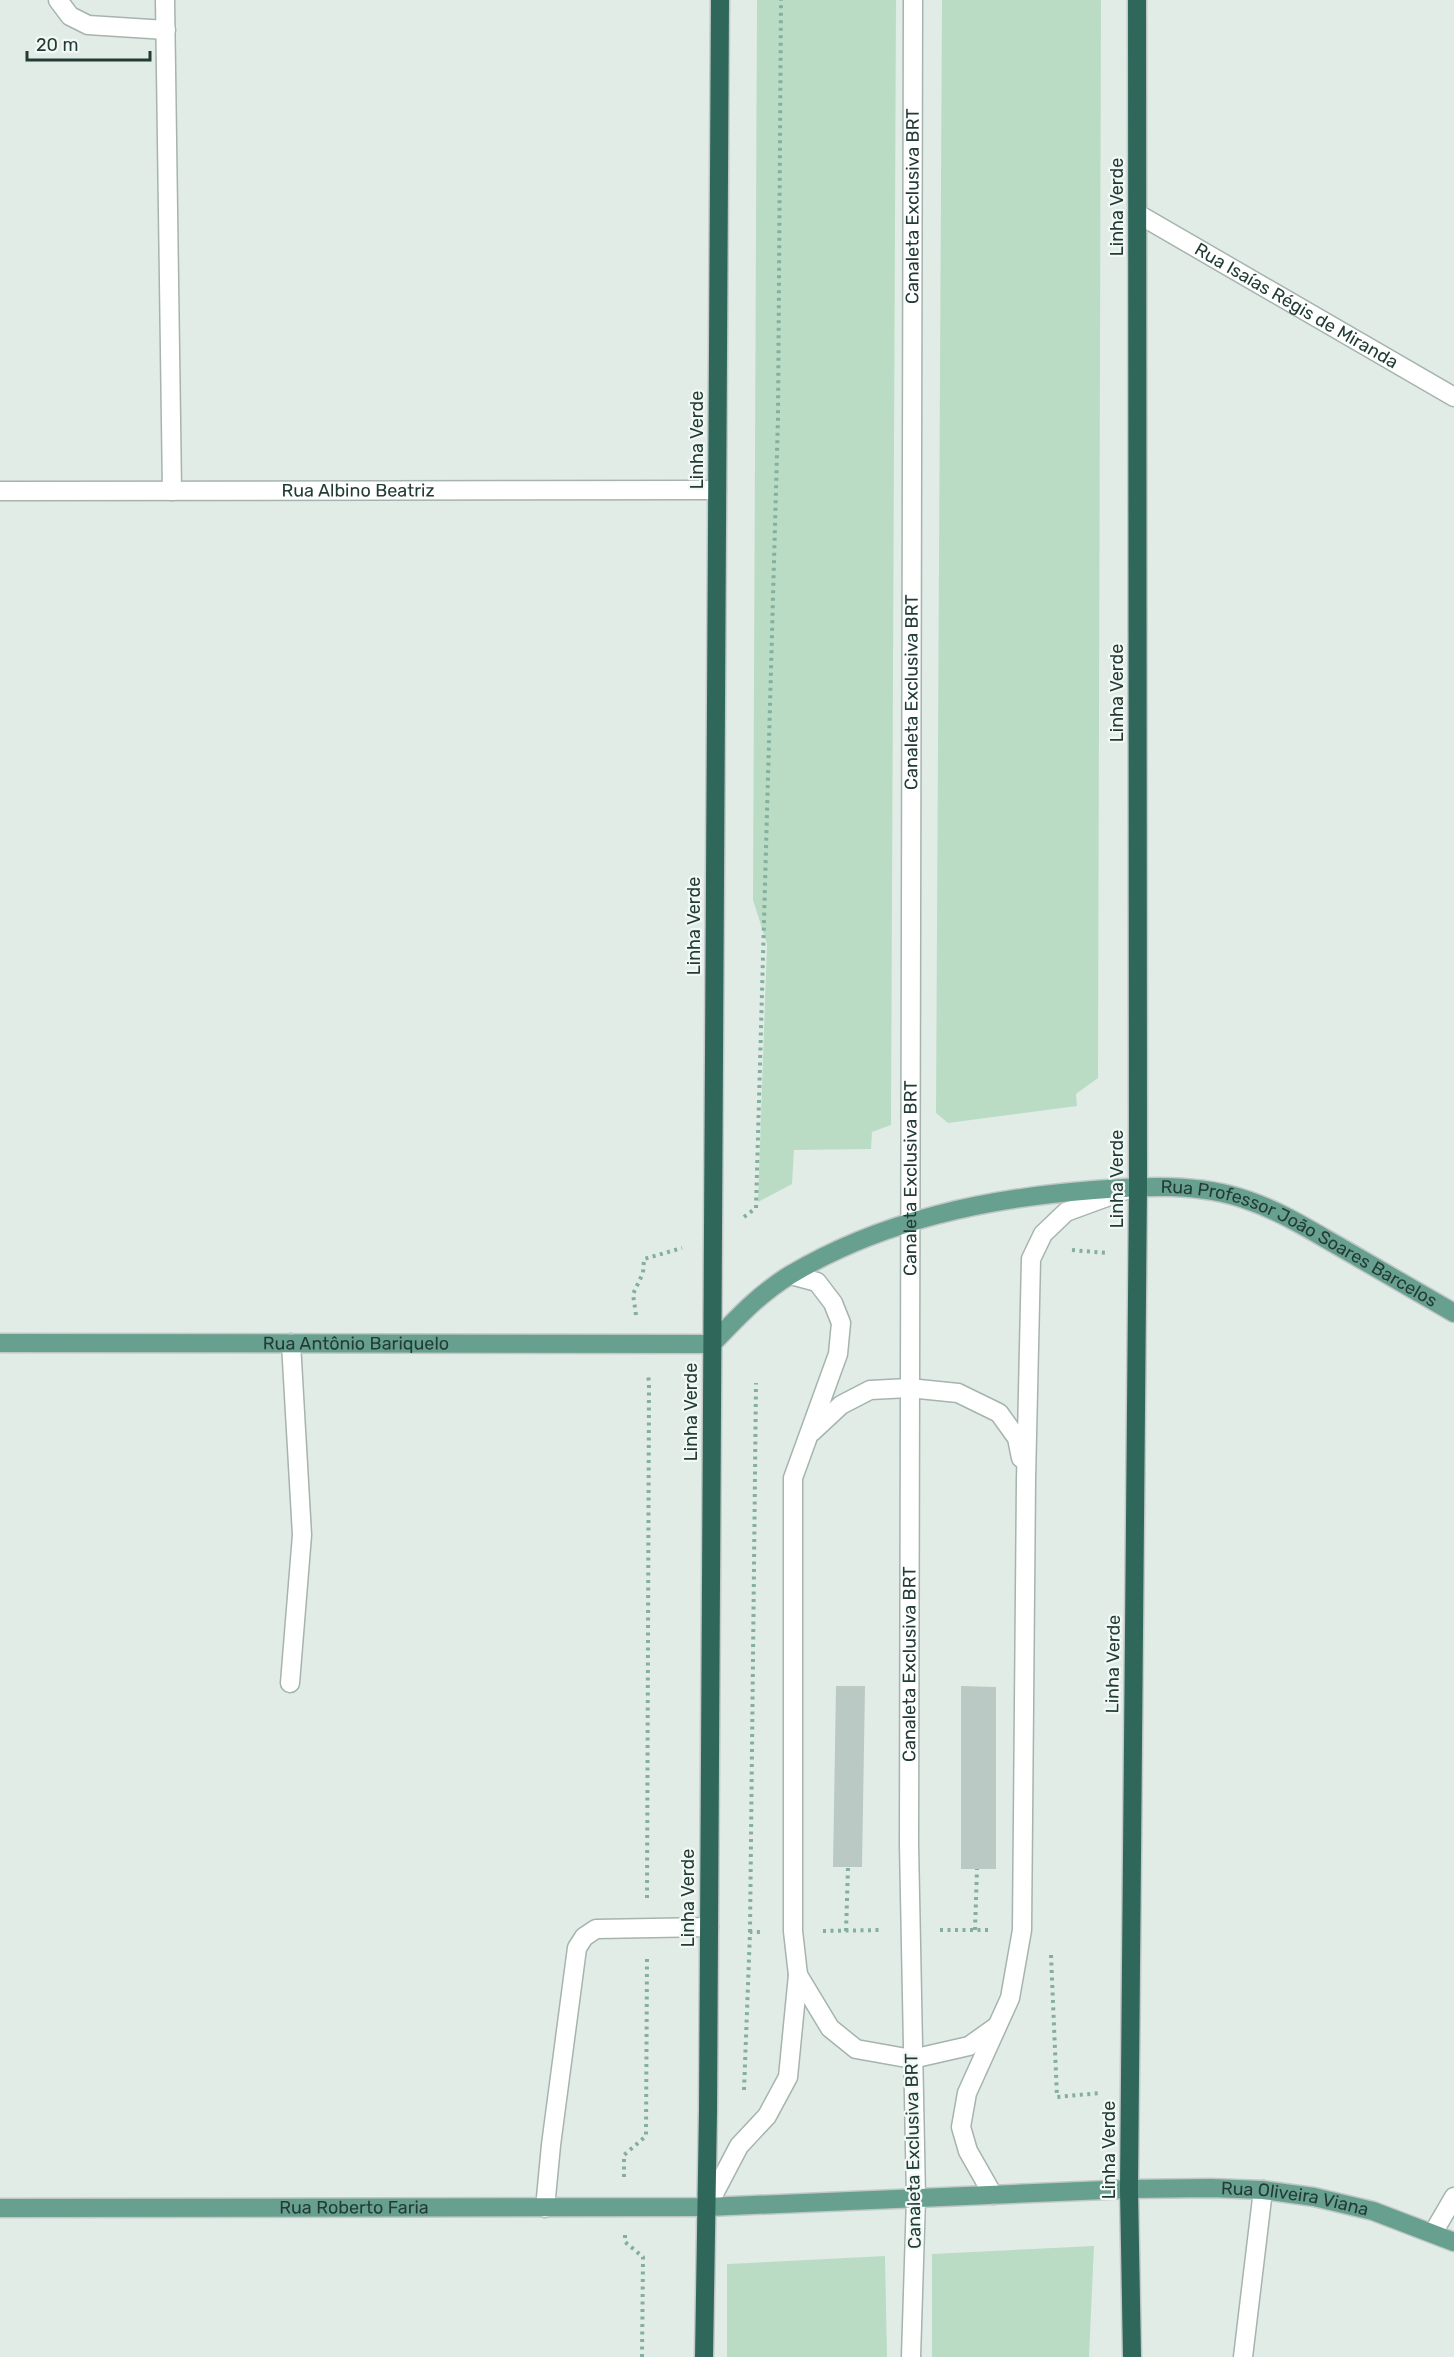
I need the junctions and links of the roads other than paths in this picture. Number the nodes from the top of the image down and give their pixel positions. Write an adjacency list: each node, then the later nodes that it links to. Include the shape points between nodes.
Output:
1 (58, 0): 6 (street, via 70,16 88,24)
2 (165, 0): 6 (street)
3 (720, 0): 10 (highway, Linha Verde)
4 (914, 0): 13 (street, Canaleta Exclusiva BRT)
5 (1137, 0): 7 (highway, Linha Verde)
6 (166, 30): 11 (street)
7 (1138, 214): 8 (street, Rua Isaías Régis de Miranda); 12 (highway, Linha Verde)
8 (1454, 397)
9 (0, 490): 11 (street, Rua Albino Beatriz)
10 (717, 490): 11 (street, Rua Albino Beatriz); 18 (highway, Linha Verde)
11 (172, 491)
12 (1138, 1186): 13 (main road, Rua Professor João Soares Barcelos, via 1043,1194 976,1205); 15 (main road, Rua Professor João Soares Barcelos, via 1170,1186 1245,1199 1315,1233); 21 (street, via 1066,1212 1043,1234 1031,1259); 27 (highway, Linha Verde)
13 (910, 1222): 14 (main road, Rua Professor João Soares Barcelos, via 850,1245); 19 (street, Canaleta Exclusiva BRT)
14 (791, 1275): 18 (main road, Rua Professor João Soares Barcelos, via 754,1299); 20 (street, via 817,1282 833,1303 841,1323 838,1354)
15 (1454, 1313)
16 (0, 1343): 17 (main road, Rua Antônio Bariquelo)
17 (291, 1343): 18 (main road, Rua Antônio Bariquelo); 22 (street, via 302,1535)
18 (712, 1344): 23 (highway, Linha Verde)
19 (909, 1388): 20 (street, via 870,1390 841,1405); 21 (street, via 958,1393 999,1413 1017,1438); 26 (street, Canaleta Exclusiva BRT)
20 (809, 1436): 24 (street, via 793,1478 793,1931)
21 (1026, 1480): 25 (street, via 1022,1930 1010,1998)
22 (290, 1683)
23 (709, 1927): 32 (highway, Linha Verde); 34 (street, via 596,1929 577,1948)
24 (798, 1975): 26 (street, via 830,2028 856,2049); 32 (street, via 788,2077 767,2116 739,2146)
25 (999, 2025): 26 (street, via 969,2046); 29 (street, via 967,2093 961,2127 968,2151)
26 (912, 2059): 31 (street, Canaleta Exclusiva BRT)
27 (1129, 2189): 28 (main road, Rua Oliveira Viana); 29 (main road, Rua Oliveira Viana); 39 (highway, Linha Verde)
28 (1263, 2190): 35 (main road, Rua Oliveira Viana, via 1373,2211); 40 (street)
29 (993, 2195): 31 (main road, Rua Oliveira Viana)
30 (1454, 2197): 35 (street)
31 (916, 2198): 32 (main road, Rua Roberto Faria); 38 (street, Canaleta Exclusiva BRT)
32 (707, 2207): 34 (main road, Rua Roberto Faria); 37 (highway, Linha Verde)
33 (0, 2208): 34 (main road, Rua Roberto Faria)
34 (546, 2208)
35 (1433, 2232): 36 (main road, Rua Oliveira Viana)
36 (1454, 2242)
37 (704, 2357)
38 (911, 2357)
39 (1132, 2357)
40 (1243, 2357)

